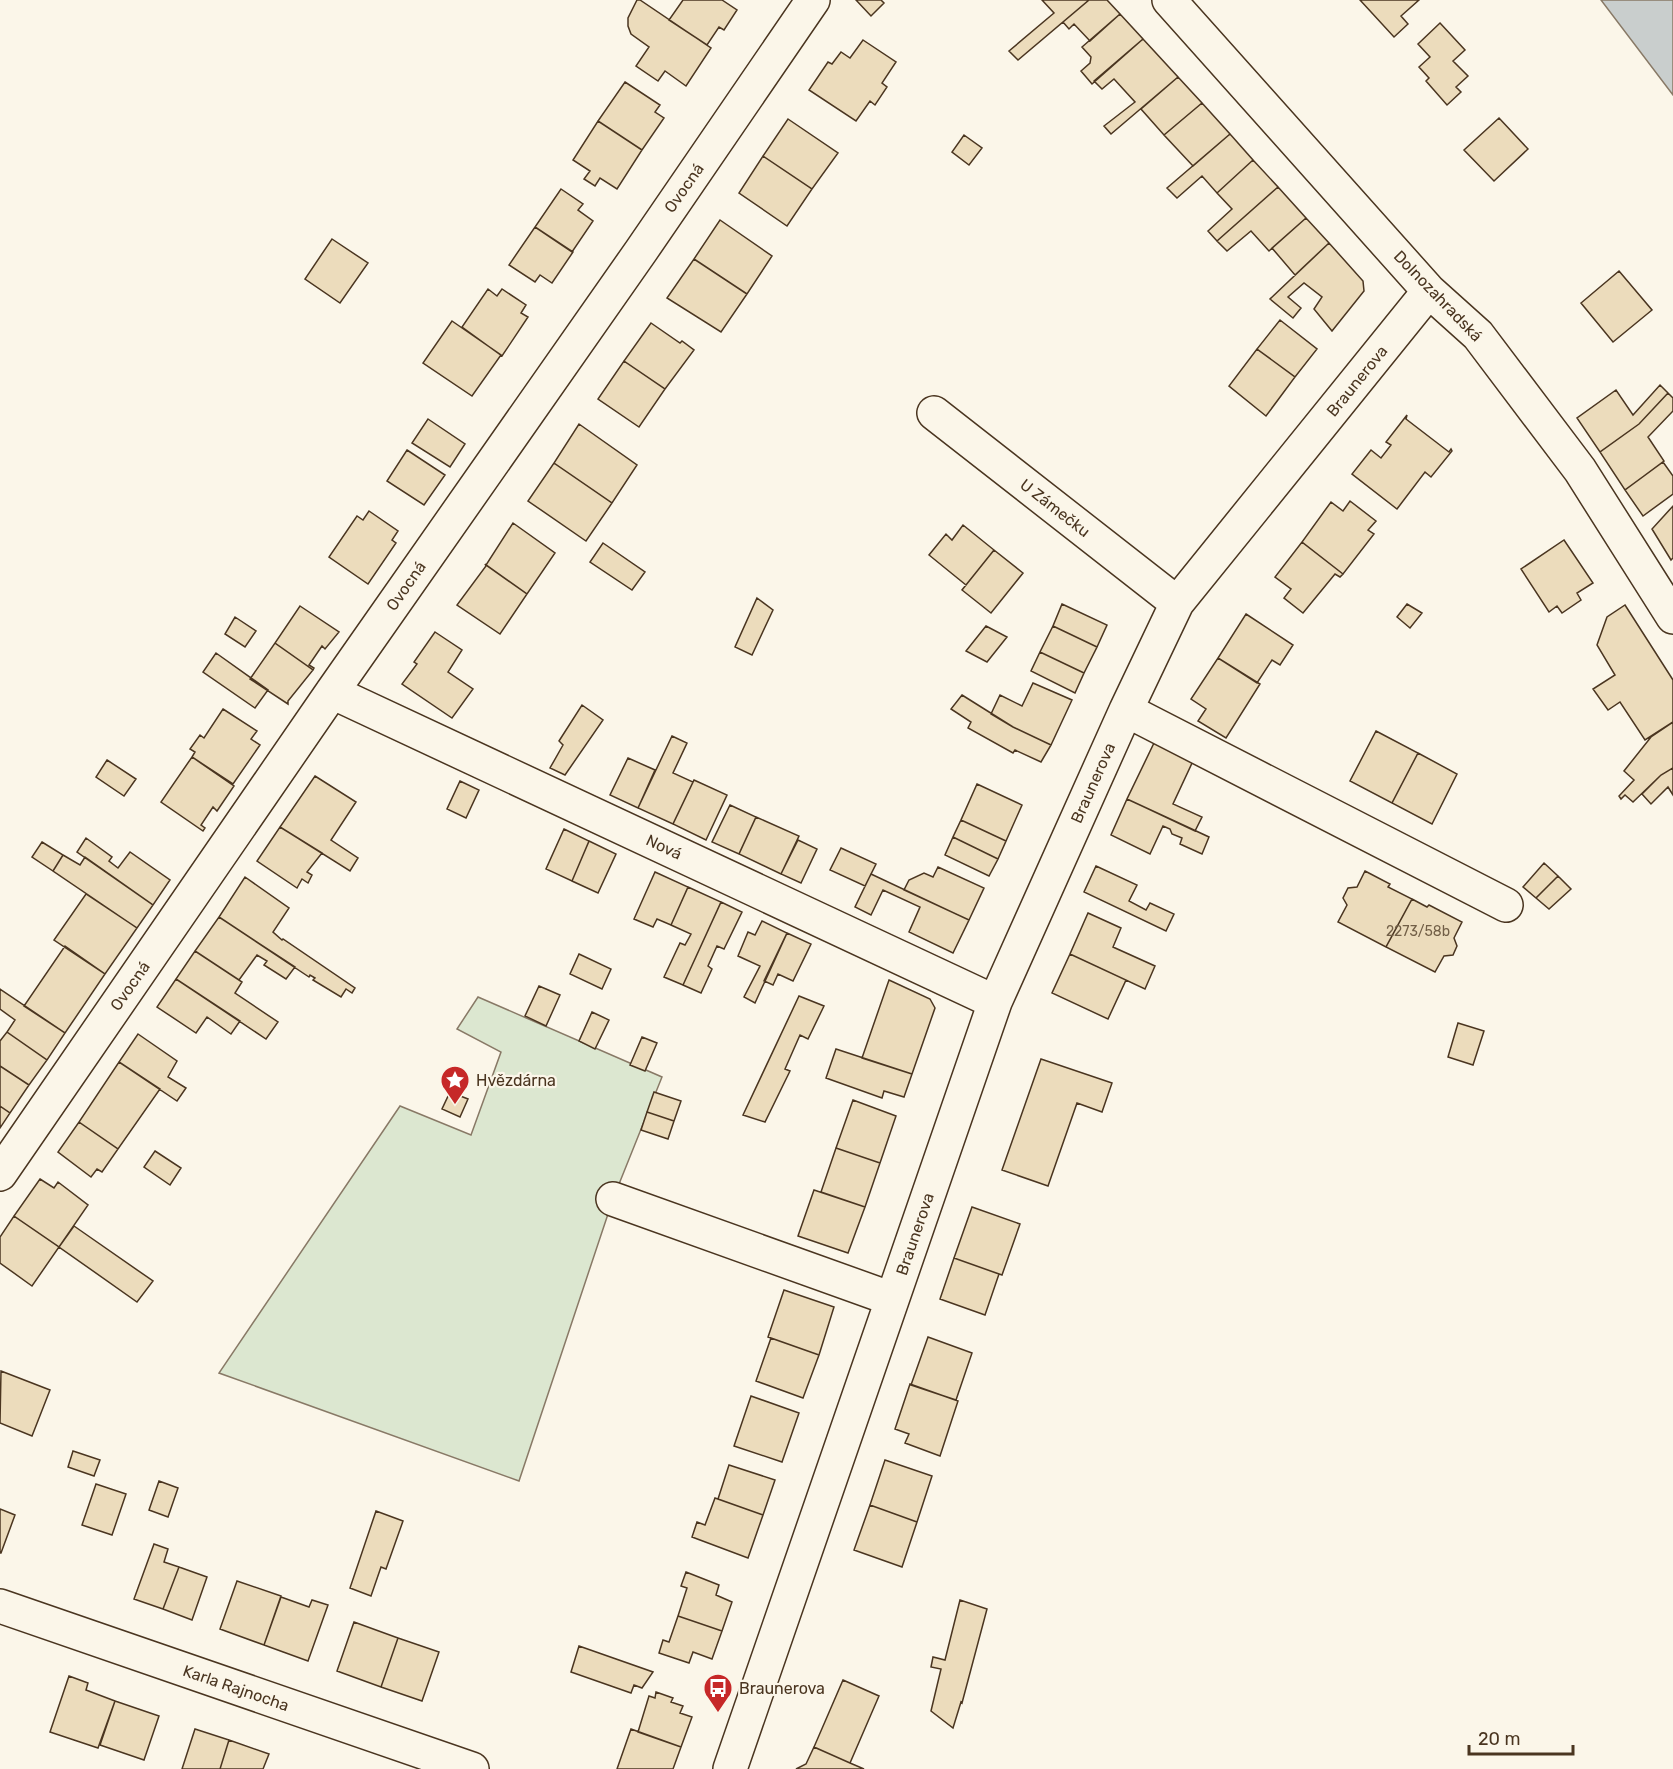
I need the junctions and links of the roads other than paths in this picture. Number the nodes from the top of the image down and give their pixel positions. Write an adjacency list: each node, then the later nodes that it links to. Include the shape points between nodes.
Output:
1 (813, 0): 7 (street, Ovocná)
2 (1169, 0): 3 (street, Dolnozahradská)
3 (1430, 291): 5 (street, Braunerova); 6 (street, Dolnozahradská, via 1478,335 1580,470)
4 (934, 413): 5 (street, U Zámečku)
5 (1177, 603): 8 (street, Braunerova)
6 (1673, 617)
7 (332, 692): 10 (street, Nová); 11 (street, Ovocná)
8 (1126, 710): 9 (street); 10 (street, Braunerova)
9 (1506, 905)
10 (995, 1002): 13 (street, Braunerova)
11 (0, 1174)
12 (613, 1199): 13 (street)
13 (892, 1299): 16 (street, Braunerova)
14 (0, 1606): 15 (street, Karla Rajnocha)
15 (472, 1769)
16 (730, 1769)

